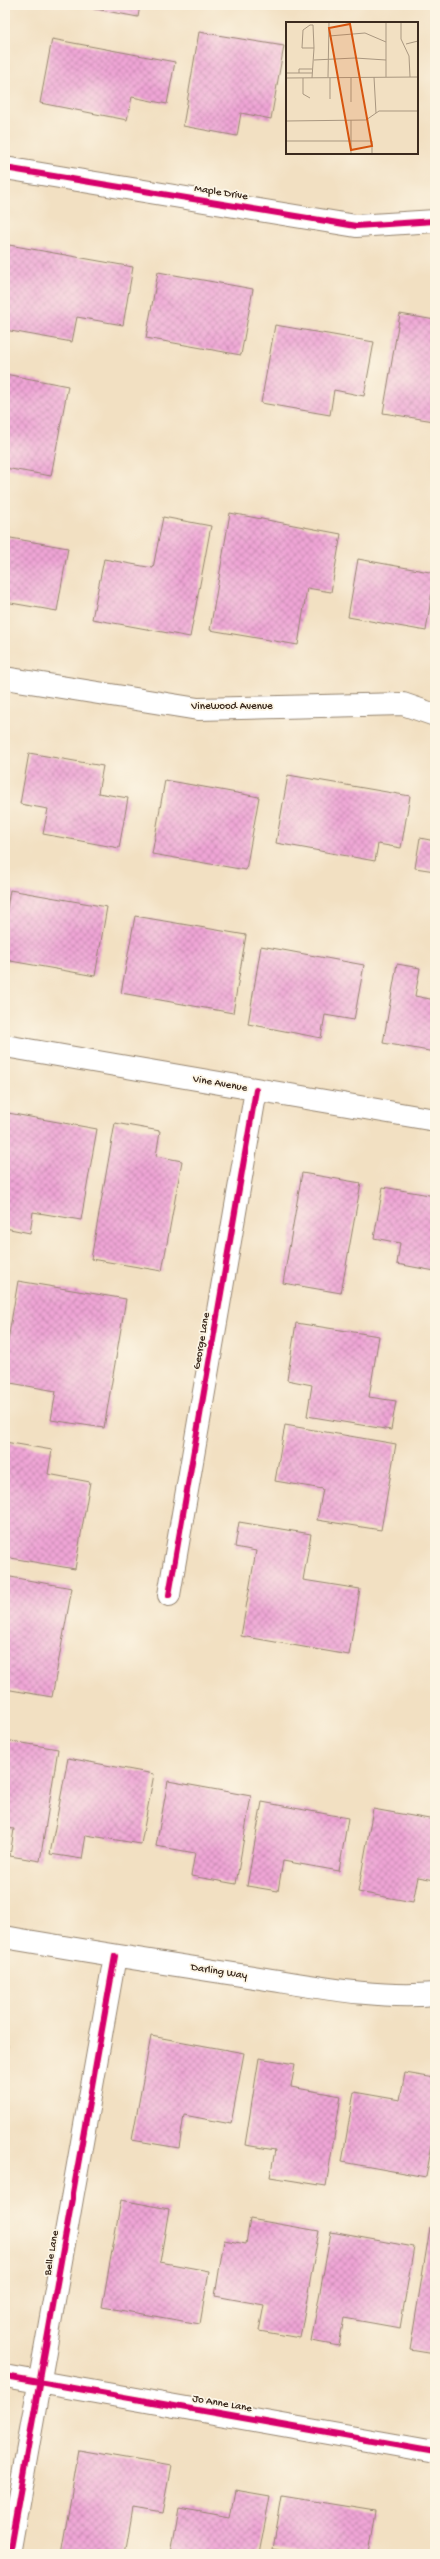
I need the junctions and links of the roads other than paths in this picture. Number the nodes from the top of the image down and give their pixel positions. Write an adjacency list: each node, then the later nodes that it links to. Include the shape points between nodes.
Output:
1 (5, 168): 2 (street, Maple Drive, via 356,226)
2 (435, 221)
3 (5, 678): 4 (street, Vinewood Avenue, via 198,710 403,704)
4 (435, 716)
5 (5, 1046): 6 (street, Vine Avenue)
6 (256, 1090): 7 (street, Vine Avenue); 8 (street, George Lane)
7 (435, 1120)
8 (169, 1595)
9 (5, 1937): 10 (street, Darling Way)
10 (115, 1956): 11 (street, Darling Way, via 334,1989 404,1997); 13 (street, Belle Lane)
11 (435, 1994)
12 (5, 2376): 13 (street, Jo Anne Lane)
13 (40, 2382): 14 (street, Jo Anne Lane); 15 (street, Belle Lane)
14 (435, 2452)
15 (9, 2554)

